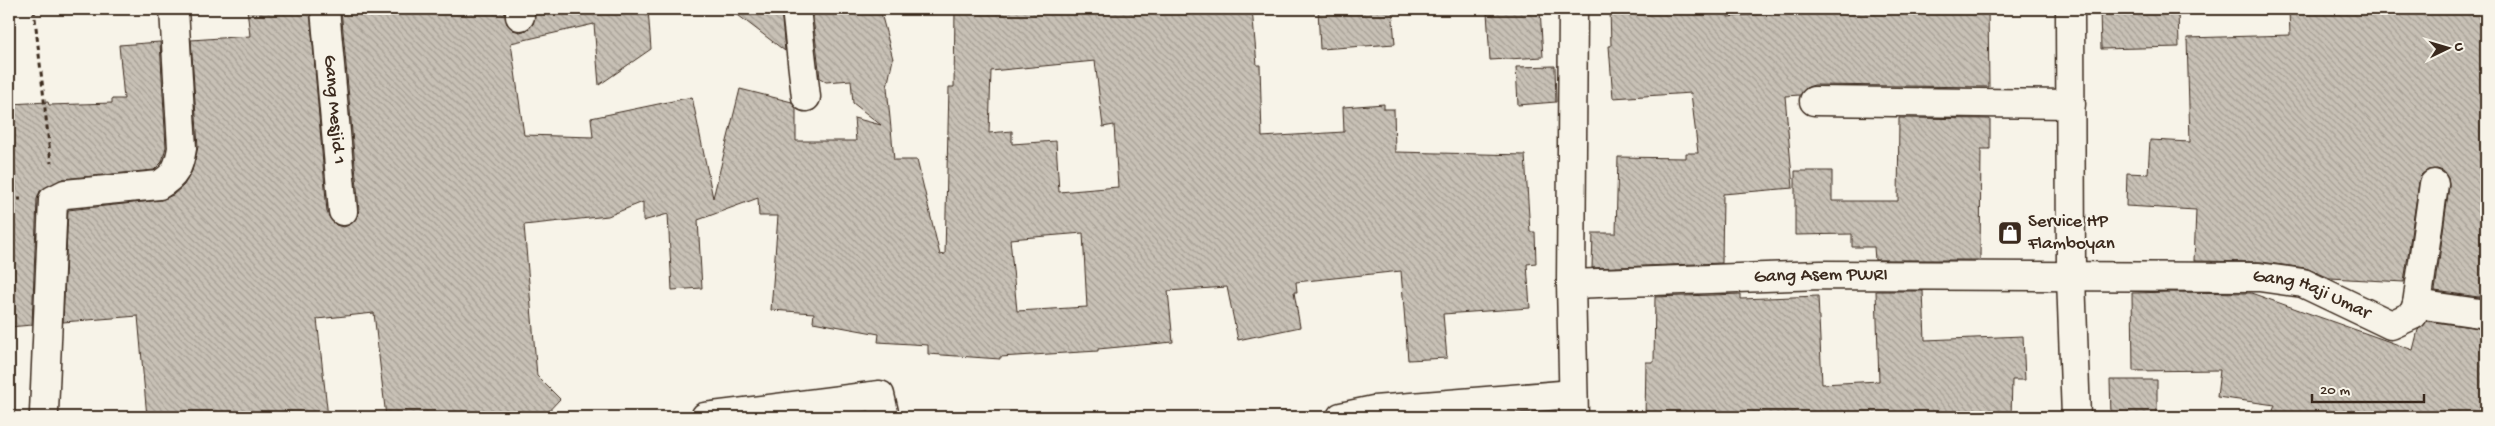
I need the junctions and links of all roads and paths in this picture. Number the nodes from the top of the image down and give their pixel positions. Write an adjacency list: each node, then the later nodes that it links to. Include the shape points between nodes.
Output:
1 (34, 9): 11 (path)
2 (174, 9): 11 (street, via 182,148 180,165 171,179 159,185 65,194)
3 (325, 9): 12 (street, Gang Mesjid 1)
4 (796, 9): 7 (street)
5 (1573, 9): 14 (street)
6 (2070, 9): 9 (street)
7 (806, 97)
8 (1814, 101): 9 (street)
9 (2071, 104): 13 (street)
10 (2434, 184): 15 (street)
11 (54, 199): 18 (street)
12 (343, 211)
13 (2071, 277): 14 (street, Gang Asem PWRI, via 1821,276); 15 (street, Gang Haji Umar, via 2259,277 2303,284 2391,325 2413,315); 22 (street)
14 (1571, 284): 17 (street)
15 (2417, 304): 16 (street)
16 (2486, 314)
17 (1574, 405): 21 (street, via 1374,410)
18 (44, 412)
19 (705, 417): 20 (street, via 880,395)
20 (885, 417)
21 (1341, 417)
22 (2076, 417)

